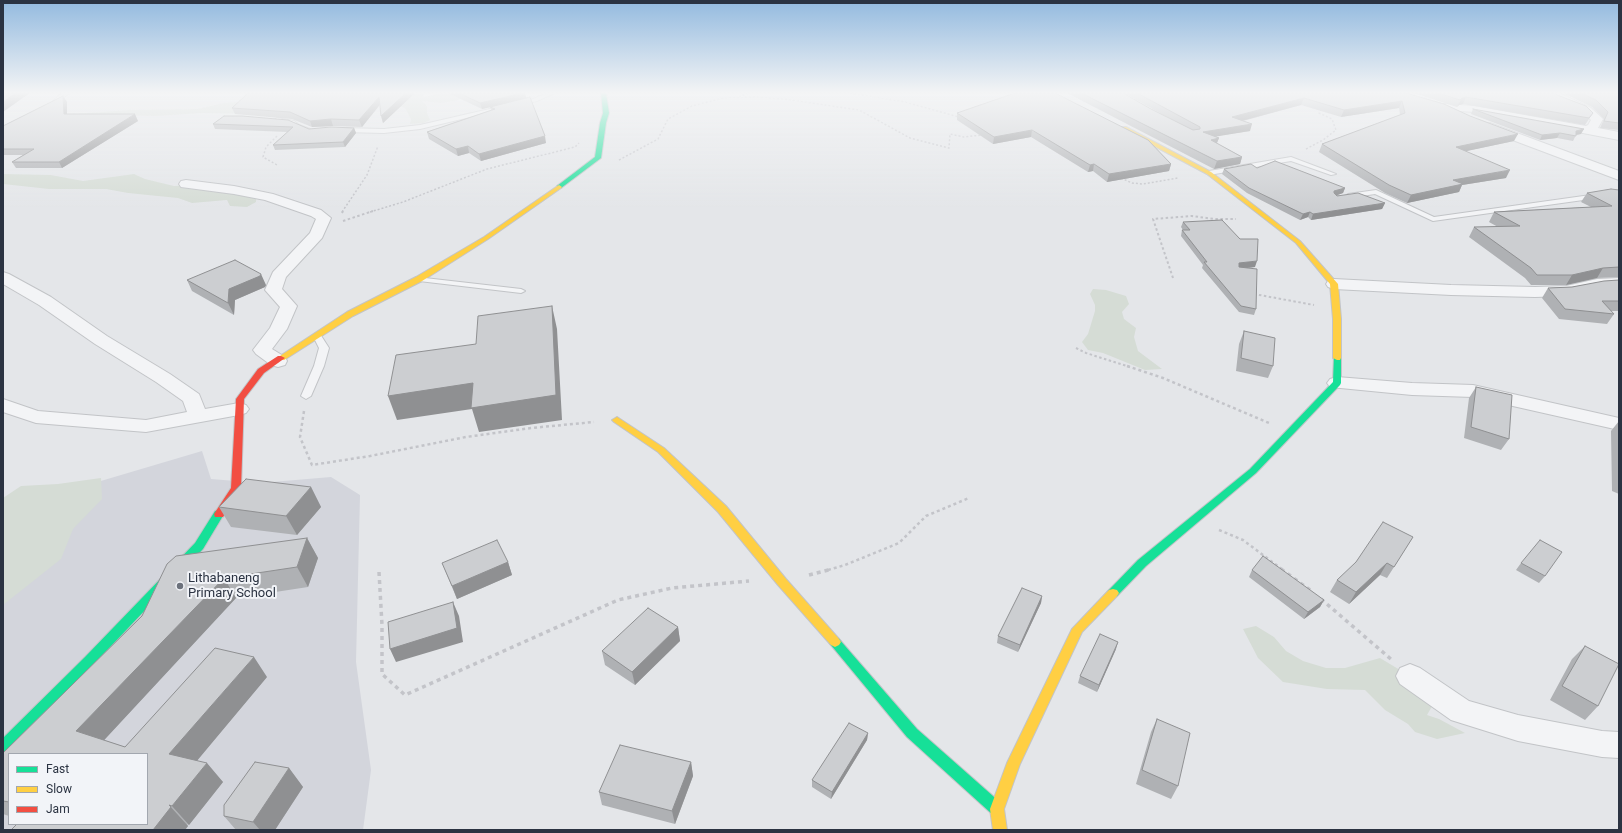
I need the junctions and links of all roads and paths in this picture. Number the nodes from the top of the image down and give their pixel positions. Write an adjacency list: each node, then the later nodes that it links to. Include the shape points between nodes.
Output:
1 (384, 131): 24 (path, via 367,175)
2 (285, 132): 15 (path, via 266,147 263,157)
3 (588, 132): 24 (path, via 575,147 488,169 350,220)
4 (602, 132): 27 (street, via 598,158 486,238)
5 (662, 132): 14 (path, via 658,139)
6 (899, 132): 11 (path, via 910,138 949,148 950,134 964,137)
7 (1130, 132): 16 (street)
8 (1333, 132): 13 (path)
9 (1503, 132): 18 (street)
10 (1593, 132): 12 (street)
11 (984, 134)
12 (1619, 136)
13 (1291, 159): 16 (lane); 17 (lane)
14 (618, 161)
15 (277, 165)
16 (1210, 174): 19 (path, via 1143,184 1132,183); 23 (street)
17 (1333, 174)
18 (1619, 176)
19 (1121, 177)
20 (186, 184): 24 (street, via 268,197)
21 (1619, 193): 22 (lane, via 1432,219 1376,192)
22 (1343, 197)
23 (1269, 219): 26 (path, via 1214,219 1192,216 1153,219); 29 (street, via 1298,242)
24 (330, 220): 35 (street, via 278,275 273,290 289,306 278,329 262,350)
25 (3, 278): 40 (street, via 45,301 100,340 192,398)
26 (1173, 278)
27 (419, 279): 30 (lane); 33 (street, via 350,314)
28 (1619, 283): 29 (street, via 1596,284 1566,291 1535,292)
29 (1334, 284): 32 (street)
30 (521, 291)
31 (1252, 293): 32 (path)
32 (1336, 308): 36 (street)
33 (317, 336): 35 (street); 37 (lane, via 324,348)
34 (1076, 348): 43 (path, via 1163,378)
35 (278, 360): 39 (street, via 261,371 240,399)
36 (1337, 383): 42 (street, via 1473,391); 43 (street)
37 (306, 396): 41 (path, via 300,437 312,465 466,437)
38 (3, 405): 40 (street, via 36,417 146,426)
39 (239, 409): 40 (street); 50 (street, via 236,488 199,546)
40 (198, 417)
41 (617, 420): 47 (street, via 660,450 722,509)
42 (1619, 424)
43 (1289, 433): 45 (street, via 1253,471)
44 (969, 498): 47 (path, via 926,516 899,544 845,565)
45 (1194, 520): 48 (path, via 1243,540 1328,604); 51 (street, via 1142,563 1078,629 1014,763)
46 (379, 572): 47 (path, via 382,674 405,695 618,600 672,588 736,581)
47 (782, 582): 51 (street, via 912,733)
48 (1410, 676): 49 (street, via 1461,711 1518,728)
49 (1619, 745)
50 (3, 747)
51 (996, 809): 52 (street)
52 (1000, 830)

